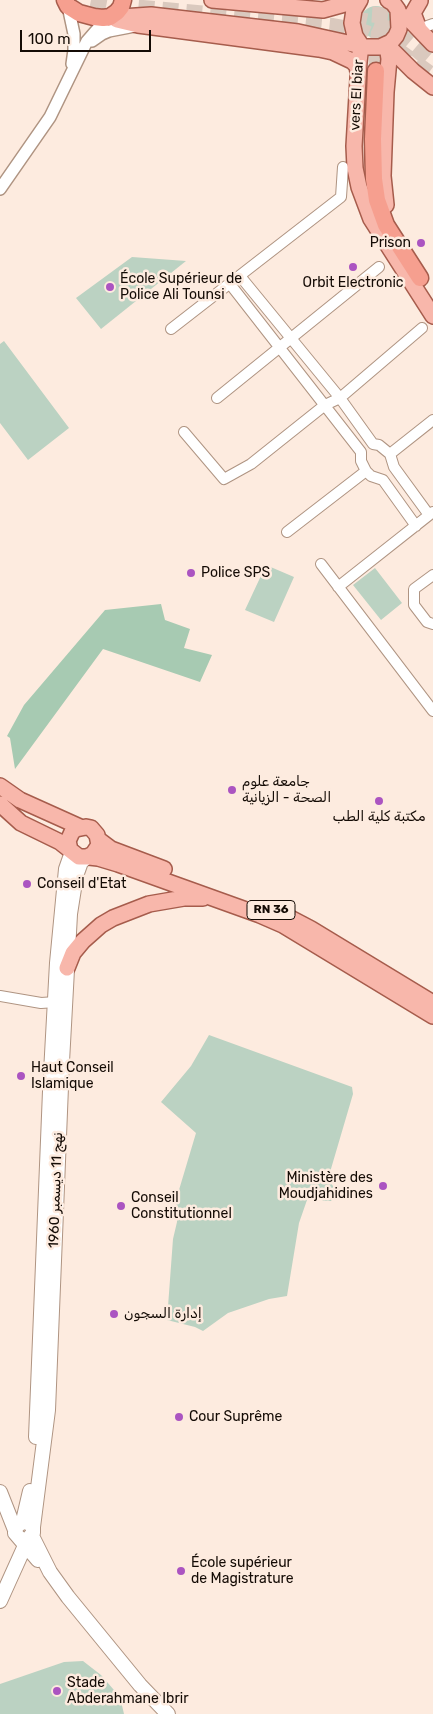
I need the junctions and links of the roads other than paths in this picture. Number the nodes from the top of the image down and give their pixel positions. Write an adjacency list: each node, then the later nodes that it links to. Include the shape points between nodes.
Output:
1 (123, 0): 7 (highway, via 119,10)
2 (212, 0): 3 (main road, via 318,10 329,10)
3 (355, 1): 11 (main road, via 352,23)
4 (421, 1): 6 (main road); 9 (main road, via 413,12)
5 (66, 2): 7 (highway, via 79,13); 18 (street, via 73,26 74,50)
6 (394, 3): 9 (main road, via 407,18); 12 (main road, via 400,29)
7 (109, 18): 8 (main road); 11 (main road, via 151,15 298,32); 15 (street, via 87,42)
8 (138, 25): 13 (main road, via 319,49 333,52); 15 (street, via 97,37)
9 (426, 26): 10 (main road)
10 (433, 44)
11 (361, 45): 12 (main road); 13 (main road, vers El biar)
12 (388, 45): 14 (main road); 17 (main road)
13 (367, 71): 21 (highway, via 363,137 365,180 374,213); 21 (main road, vers El biar, via 354,146 356,174 371,218); 24 (highway, via 377,200 386,225)
14 (412, 71): 16 (main road); 17 (main road, via 396,74)
15 (72, 72): 18 (street)
16 (433, 87)
17 (386, 92): 24 (main road, via 385,202 392,224)
18 (61, 96): 20 (street, via 50,108)
19 (343, 166): 23 (street, via 341,196)
20 (0, 190)
21 (396, 256): 27 (main road, vers El biar)
22 (379, 267): 30 (street)
23 (240, 276): 25 (street); 30 (street)
24 (420, 278): 26 (main road)
25 (230, 284): 29 (street); 31 (street)
26 (433, 299)
27 (433, 316)
28 (422, 328): 33 (street)
29 (171, 329)
30 (290, 338): 31 (street); 33 (street)
31 (280, 348): 32 (street); 34 (street)
32 (217, 398)
33 (340, 398): 34 (street); 37 (street)
34 (325, 405): 36 (street, via 251,464 224,478); 38 (street)
35 (433, 420): 39 (street)
36 (184, 432)
37 (373, 444): 38 (street); 39 (street, via 379,444)
38 (361, 452): 40 (street)
39 (390, 454): 41 (street, via 394,467)
40 (366, 472): 42 (street, via 383,480); 43 (street)
41 (431, 514): 42 (street)
42 (416, 526): 46 (street)
43 (287, 532)
44 (321, 564): 46 (street)
45 (433, 575): 47 (street, via 414,589 414,605 427,622)
46 (338, 586): 48 (street)
47 (433, 624)
48 (433, 711)
49 (2, 794): 50 (main road); 52 (main road)
50 (37, 809): 51 (main road); 52 (main road, via 49,817 51,825 45,830)
51 (80, 827): 53 (main road, via 91,828); 54 (main road, via 69,836)
52 (29, 828): 54 (main road, via 60,842)
53 (99, 840): 55 (main road, via 97,850); 60 (main road, RN 36, via 120,853 292,919)
54 (71, 851): 55 (main road, via 79,857); 59 (main road, نهج 11 ديسمبر 1960, via 64,884)
55 (88, 857): 56 (main road, RN 36, via 118,864); 57 (main road, نهج 11 ديسمبر 1960, via 81,862 74,884)
56 (215, 898): 57 (main road, via 167,900 124,912 101,925 83,941); 61 (main road, RN 36, via 292,930)
57 (67, 968): 63 (main road, نهج 11 ديسمبر 1960, via 48,1410)
58 (0, 996): 59 (street, via 41,1003)
59 (56, 1002): 63 (main road, نهج 11 ديسمبر 1960, via 37,1428)
60 (433, 1003)
61 (433, 1016)
62 (1, 1495): 63 (main road)
63 (24, 1533): 64 (main road, نهج 11 ديسمبر 1960); 65 (main road, نهج 11 ديسمبر 1960); 66 (main road, via 68,1597)
64 (0, 1581)
65 (0, 1601)
66 (168, 1714)

